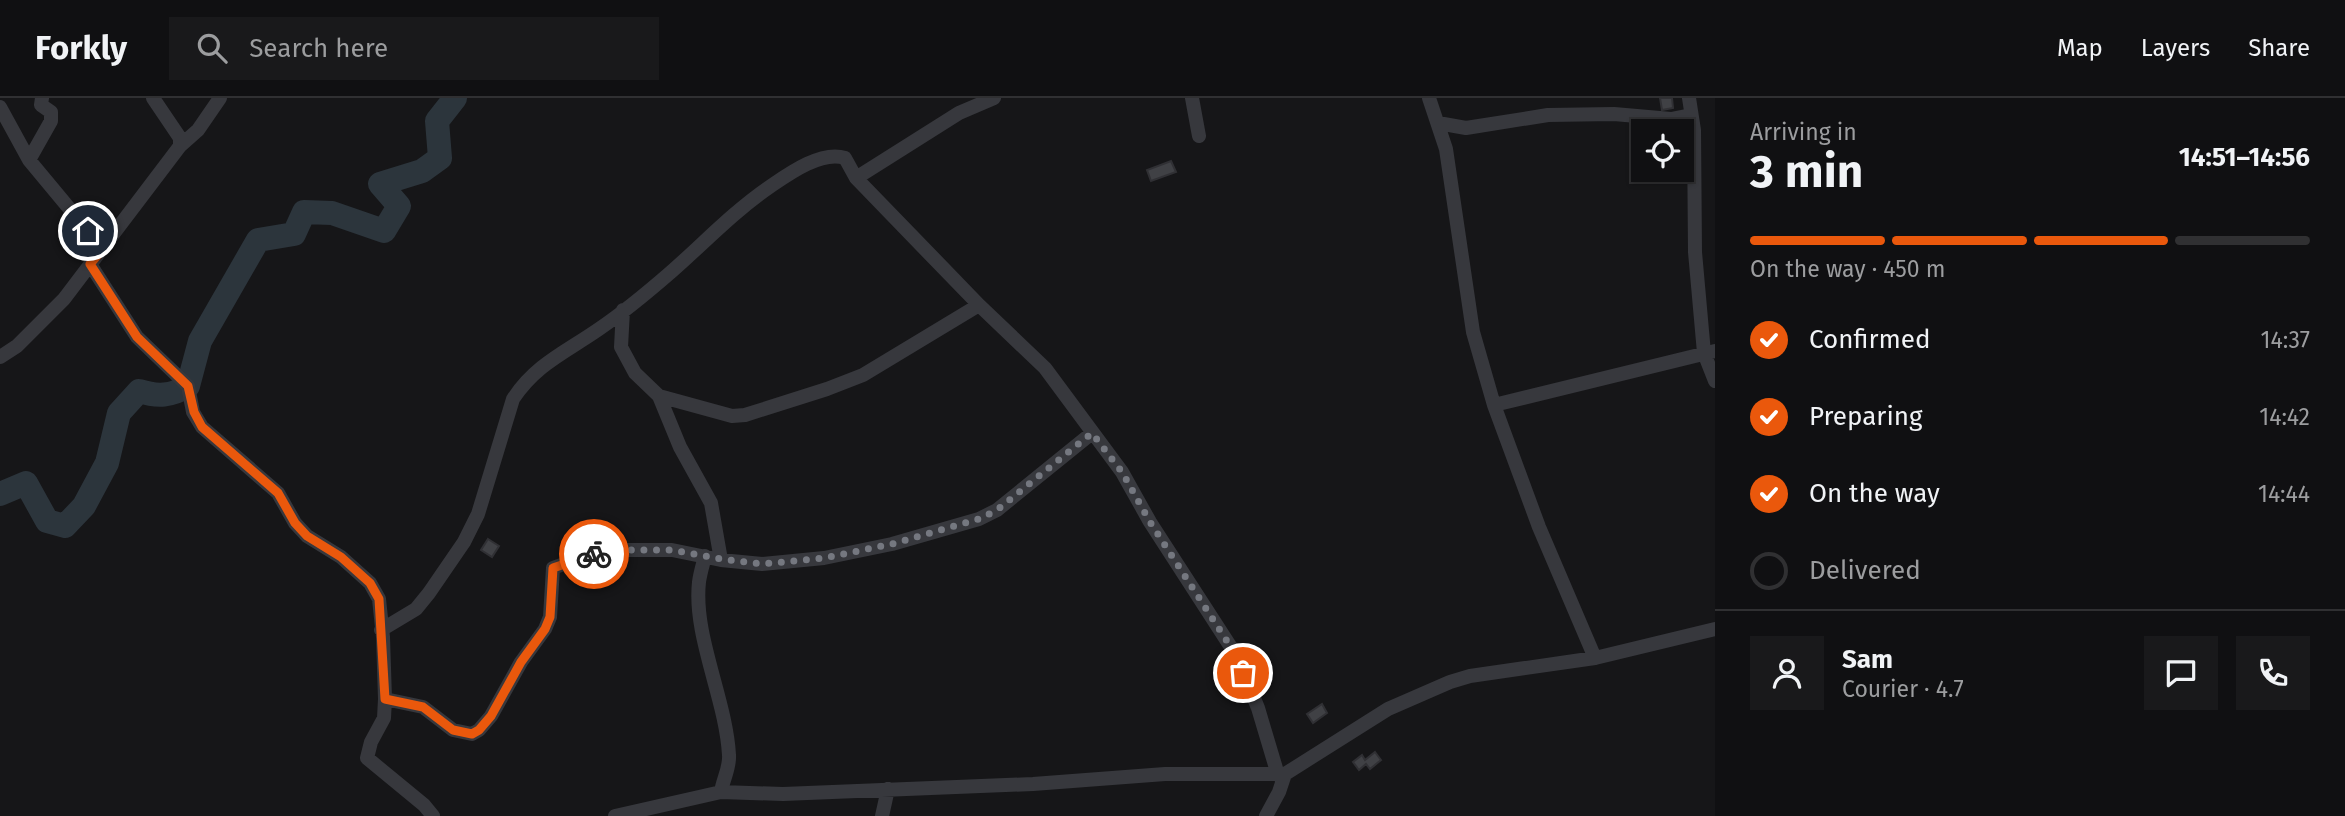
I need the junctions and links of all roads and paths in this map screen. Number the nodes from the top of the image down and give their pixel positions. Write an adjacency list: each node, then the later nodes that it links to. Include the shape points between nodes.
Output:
1 (42, 98): 14 (street, via 51,121)
2 (153, 98): 13 (street, via 180,138)
3 (220, 98): 13 (street, via 198,130)
4 (994, 98): 15 (street, via 959,113)
5 (1192, 98): 12 (street)
6 (1429, 98): 10 (street)
7 (1689, 98): 9 (street)
8 (0, 107): 11 (street)
9 (1691, 115): 10 (street, via 1671,119 1548,115 1466,128); 20 (street, via 1695,253)
10 (1438, 123): 24 (street, via 1446,149 1473,332)
11 (4, 125): 14 (street)
12 (1199, 136)
13 (180, 146): 16 (street)
14 (29, 160): 16 (street)
15 (856, 178): 18 (street); 19 (street, via 845,158 837,155 794,172 718,228)
16 (103, 249): 17 (street)
17 (90, 264): 21 (street, via 64,299); 29 (street, via 137,337 188,386 202,427 278,493 307,536 370,583 379,599)
18 (979, 305): 23 (street, via 863,375 745,415 732,416); 25 (street, via 1045,368)
19 (623, 310): 23 (street, via 621,347 635,373); 29 (street, via 524,383 513,399 478,514 464,542 416,609)
20 (1710, 352): 22 (street); 24 (street)
21 (0, 357)
22 (1715, 381)
23 (659, 396): 27 (street, via 711,503)
24 (1494, 405): 30 (street)
25 (1092, 433): 27 (street, via 997,510 979,519 824,558 762,564); 32 (street, via 1122,472 1236,655)
26 (705, 556): 27 (street); 31 (street, via 672,550 610,550 553,568 545,629 491,716 472,734 453,730 423,707); 34 (street, via 699,618 729,755)
27 (721, 559)
28 (1715, 629): 30 (street)
29 (381, 630): 31 (street)
30 (1595, 658): 32 (street, via 1450,682 1388,709)
31 (385, 699): 35 (street, via 384,718 367,758)
32 (1282, 775): 33 (street, via 1165,774 1033,785); 38 (street)
33 (888, 789): 34 (street); 37 (street)
34 (721, 792): 36 (street)
35 (433, 816)
36 (615, 816)
37 (883, 816)
38 (1266, 816)

